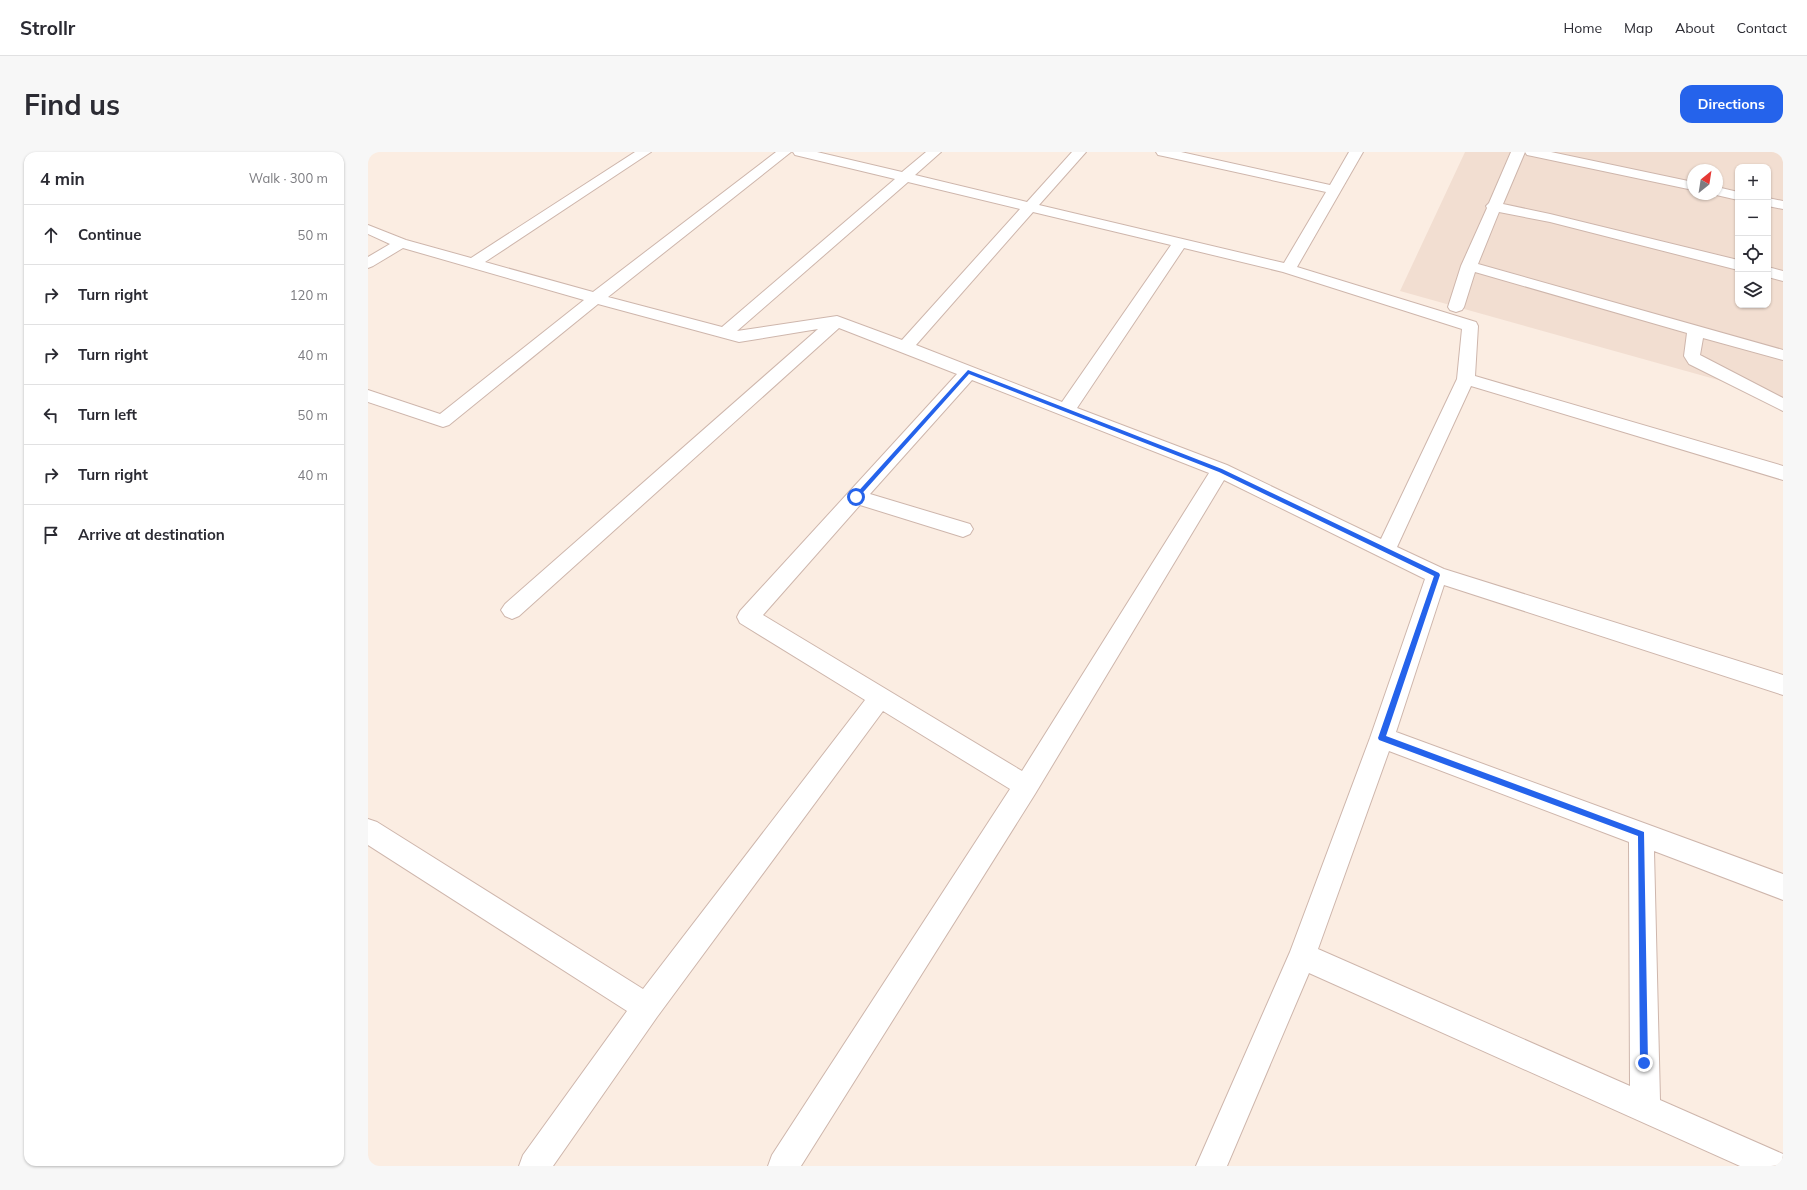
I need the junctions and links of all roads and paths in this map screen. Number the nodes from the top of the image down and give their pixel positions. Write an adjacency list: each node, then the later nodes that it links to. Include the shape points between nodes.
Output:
1 (644, 152): 23 (street)
2 (784, 152): 29 (street)
3 (800, 152): 10 (street)
4 (934, 152): 10 (street)
5 (1080, 152): 18 (street)
6 (1163, 152): 12 (street)
7 (1356, 152): 12 (street)
8 (1518, 152): 17 (street)
9 (1532, 152): 11 (street)
10 (904, 177): 18 (street); 33 (street)
11 (1687, 185)
12 (1334, 190): 26 (street)
13 (1723, 192): 14 (street)
14 (1735, 195)
15 (1771, 203): 16 (street)
16 (1783, 205)
17 (1493, 206): 24 (street); 25 (street)
18 (1030, 207): 21 (street); 34 (street)
19 (368, 228): 20 (street)
20 (401, 243): 22 (street); 23 (street)
21 (1180, 243): 26 (street); 40 (street)
22 (368, 263)
23 (473, 263): 29 (street)
24 (1735, 264)
25 (1468, 266): 30 (street); 32 (street)
26 (1288, 269): 37 (street, via 1470,326)
27 (1771, 273): 28 (street)
28 (1783, 276)
29 (596, 298): 33 (street); 38 (street, via 443,421)
30 (1456, 307)
31 (838, 321): 33 (street, via 740,337); 34 (street); 47 (street)
32 (1696, 331): 35 (street); 39 (street, via 1692,356 1696,360)
33 (725, 333)
34 (905, 347): 36 (street)
35 (1783, 355)
36 (968, 372): 40 (street); 43 (street)
37 (1466, 379): 42 (street); 45 (street)
38 (368, 396)
39 (1783, 405)
40 (1066, 410): 41 (street)
41 (1220, 470): 45 (street); 51 (street)
42 (1783, 473)
43 (856, 497): 44 (street); 49 (street, via 748,617)
44 (963, 529)
45 (1386, 550): 46 (street)
46 (1437, 575): 48 (street); 50 (street)
47 (512, 610)
48 (1783, 685)
49 (880, 697): 51 (street); 56 (street)
50 (1382, 738): 53 (street); 55 (street)
51 (1026, 786): 59 (street)
52 (368, 831): 56 (street)
53 (1641, 834): 54 (street); 57 (street)
54 (1783, 887)
55 (1302, 956): 57 (street); 60 (street)
56 (647, 1007): 58 (street)
57 (1645, 1108): 61 (street)
58 (534, 1166)
59 (783, 1166)
60 (1211, 1166)
61 (1775, 1166)

